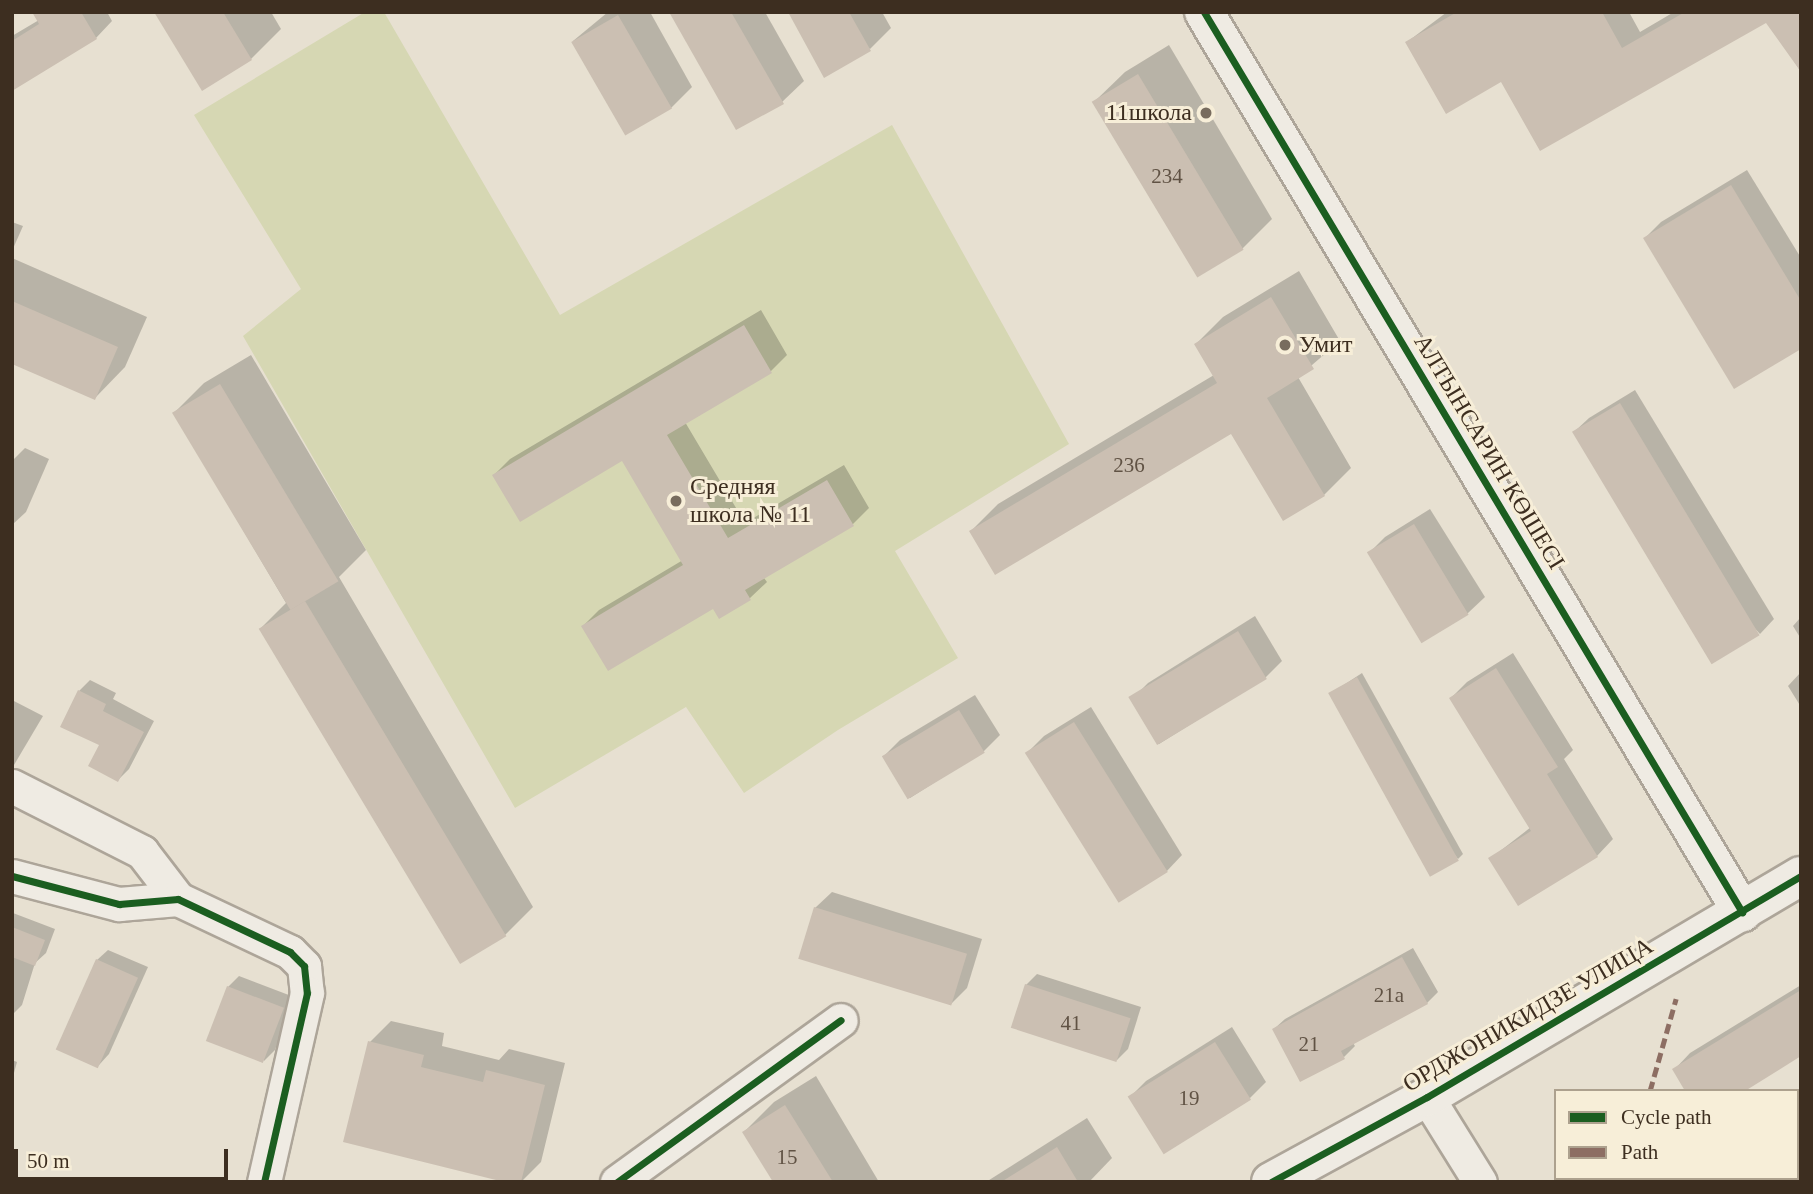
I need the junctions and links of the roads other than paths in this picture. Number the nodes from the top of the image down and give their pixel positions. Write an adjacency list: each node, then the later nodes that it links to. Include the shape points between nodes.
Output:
1 (1204, 12): 6 (street, АЛТЫНСАРИН КӨШЕСІ)
2 (14, 792): 5 (street, via 142,852)
3 (12, 876): 5 (street, via 119,904)
4 (1801, 876): 6 (street, ОРДЖОНИКИДЗЕ УЛИЦА)
5 (178, 899): 9 (street, via 290,952 304,966 307,993)
6 (1742, 912): 8 (street, ОРДЖОНИКИДЗЕ УЛИЦА)
7 (841, 1020): 10 (street)
8 (1427, 1097): 11 (street, ОРДЖОНИКИДЗЕ УЛИЦА); 12 (street)
9 (264, 1182)
10 (618, 1182)
11 (1271, 1182)
12 (1480, 1182)

